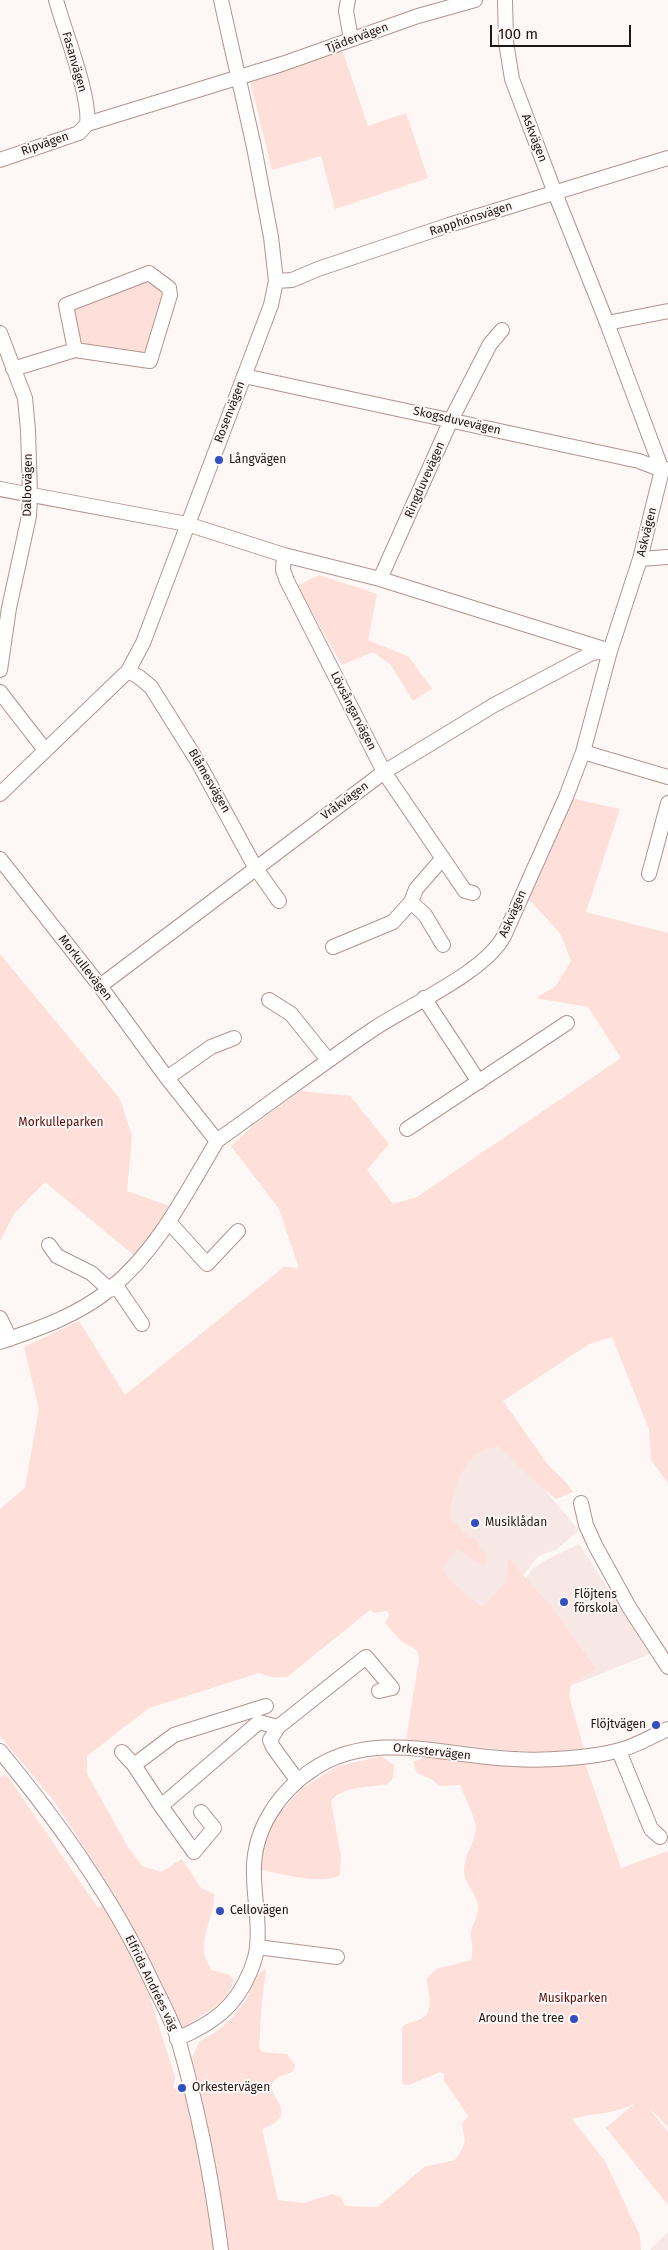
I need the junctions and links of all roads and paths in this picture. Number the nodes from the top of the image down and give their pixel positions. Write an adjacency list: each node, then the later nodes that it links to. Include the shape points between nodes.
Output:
1 (56, 0): 8 (street, Fasanvägen, via 79,77)
2 (221, 0): 7 (street, Rosenvägen)
3 (348, 0): 6 (street, via 346,11)
4 (475, 0): 6 (street, Tjädervägen)
5 (505, 0): 11 (street, Askvägen, via 506,42 512,79)
6 (351, 39): 7 (street, Tjädervägen)
7 (238, 76): 8 (street, Tjädervägen); 12 (street, Rosenvägen, via 271,237)
8 (87, 124): 10 (street, Ripvägen, via 79,133)
9 (668, 158): 11 (street, Rapphönsvägen)
10 (0, 160)
11 (554, 193): 12 (street, Rapphönsvägen, via 292,280); 14 (street, Askvägen)
12 (276, 281): 19 (street, Rosenvägen, via 271,305)
13 (668, 311): 14 (street)
14 (608, 323): 21 (street, Askvägen)
15 (502, 330): 20 (street, Ringduvevägen, via 490,344)
16 (0, 333): 18 (street, Dalbovägen)
17 (75, 350): 17 (street, via 66,305 149,273 169,288 170,295 150,361); 18 (street)
18 (13, 369): 23 (street, Dalbovägen, via 25,398)
19 (244, 376): 20 (street, Skogsduvevägen); 24 (street, Rosenvägen)
20 (451, 420): 21 (street, Skogsduvevägen, via 639,461); 28 (street, Ringduvevägen)
21 (665, 470): 27 (street, Askvägen)
22 (0, 488): 23 (street)
23 (30, 495): 24 (street); 30 (street, Dalbovägen, via 29,516 9,608)
24 (187, 524): 25 (street); 31 (street, Rosenvägen, via 142,643)
25 (284, 555): 28 (street); 35 (street, Lövsångarvägen, via 286,581)
26 (668, 557): 27 (street)
27 (640, 559): 29 (street, Askvägen)
28 (380, 579): 29 (street)
29 (610, 651): 34 (street, Askvägen); 35 (street, Vråkvägen, via 592,653 494,705)
30 (0, 670)
31 (128, 671): 33 (street, Rosenvägen); 41 (street, Blåmesvägen, via 151,687 198,762)
32 (0, 692): 33 (street)
33 (45, 750): 37 (street, Rosenvägen)
34 (583, 752): 36 (street); 49 (street, Askvägen, via 500,943 470,970)
35 (384, 772): 39 (street, Lövsångarvägen); 41 (street, Vråkvägen)
36 (668, 777)
37 (0, 794)
38 (668, 803): 42 (street)
39 (443, 858): 43 (street, Lövsångarvägen, via 465,891); 45 (street, via 416,888)
40 (0, 859): 48 (street, Morkullevägen)
41 (255, 867): 44 (street, Blåmesvägen); 48 (street, Vråkvägen)
42 (649, 874)
43 (473, 893)
44 (279, 901)
45 (411, 902): 46 (street, via 425,915); 47 (street, via 393,922)
46 (443, 945)
47 (334, 947)
48 (100, 986): 54 (street, Morkullevägen)
49 (424, 998): 53 (street, Askvägen); 55 (street)
50 (269, 1000): 53 (street, via 291,1014)
51 (567, 1023): 55 (street)
52 (234, 1038): 54 (street, via 211,1047)
53 (328, 1060): 57 (street, Askvägen)
54 (167, 1078): 57 (street, Morkullevägen)
55 (479, 1082): 56 (street)
56 (407, 1129)
57 (217, 1141): 58 (street)
58 (169, 1222): 59 (street, via 207,1264); 61 (street, via 150,1249)
59 (238, 1232)
60 (50, 1246): 61 (street, via 57,1256)
61 (112, 1287): 63 (street); 64 (street, via 72,1314)
62 (0, 1318): 64 (street)
63 (142, 1324)
64 (5, 1341)
65 (582, 1503): 66 (street, via 586,1525 595,1545)
66 (668, 1667)
67 (378, 1691): 69 (street, via 392,1688 366,1657)
68 (266, 1706): 74 (street, via 174,1735)
69 (278, 1727): 75 (street, via 270,1740); 76 (street, via 259,1722)
70 (668, 1728): 72 (street, Orkestervägen)
71 (0, 1751): 81 (street, Elfrida Andrées väg, via 48,1810 97,1881 140,1955)
72 (619, 1751): 75 (street, Orkestervägen, via 560,1759 514,1760 427,1749 377,1747 333,1758); 78 (street, via 651,1829)
73 (122, 1752): 74 (street)
74 (134, 1765): 76 (street)
75 (297, 1780): 79 (street, Orkestervägen, via 271,1811 258,1840 254,1872)
76 (161, 1806): 77 (street, via 194,1852 214,1828)
77 (202, 1812)
78 (660, 1837)
79 (258, 1947): 80 (street); 81 (street, Orkestervägen, via 243,1989 229,2006 212,2021)
80 (337, 1957)
81 (178, 2038): 82 (street, Elfrida Andrées väg, via 207,2157)
82 (221, 2250)

